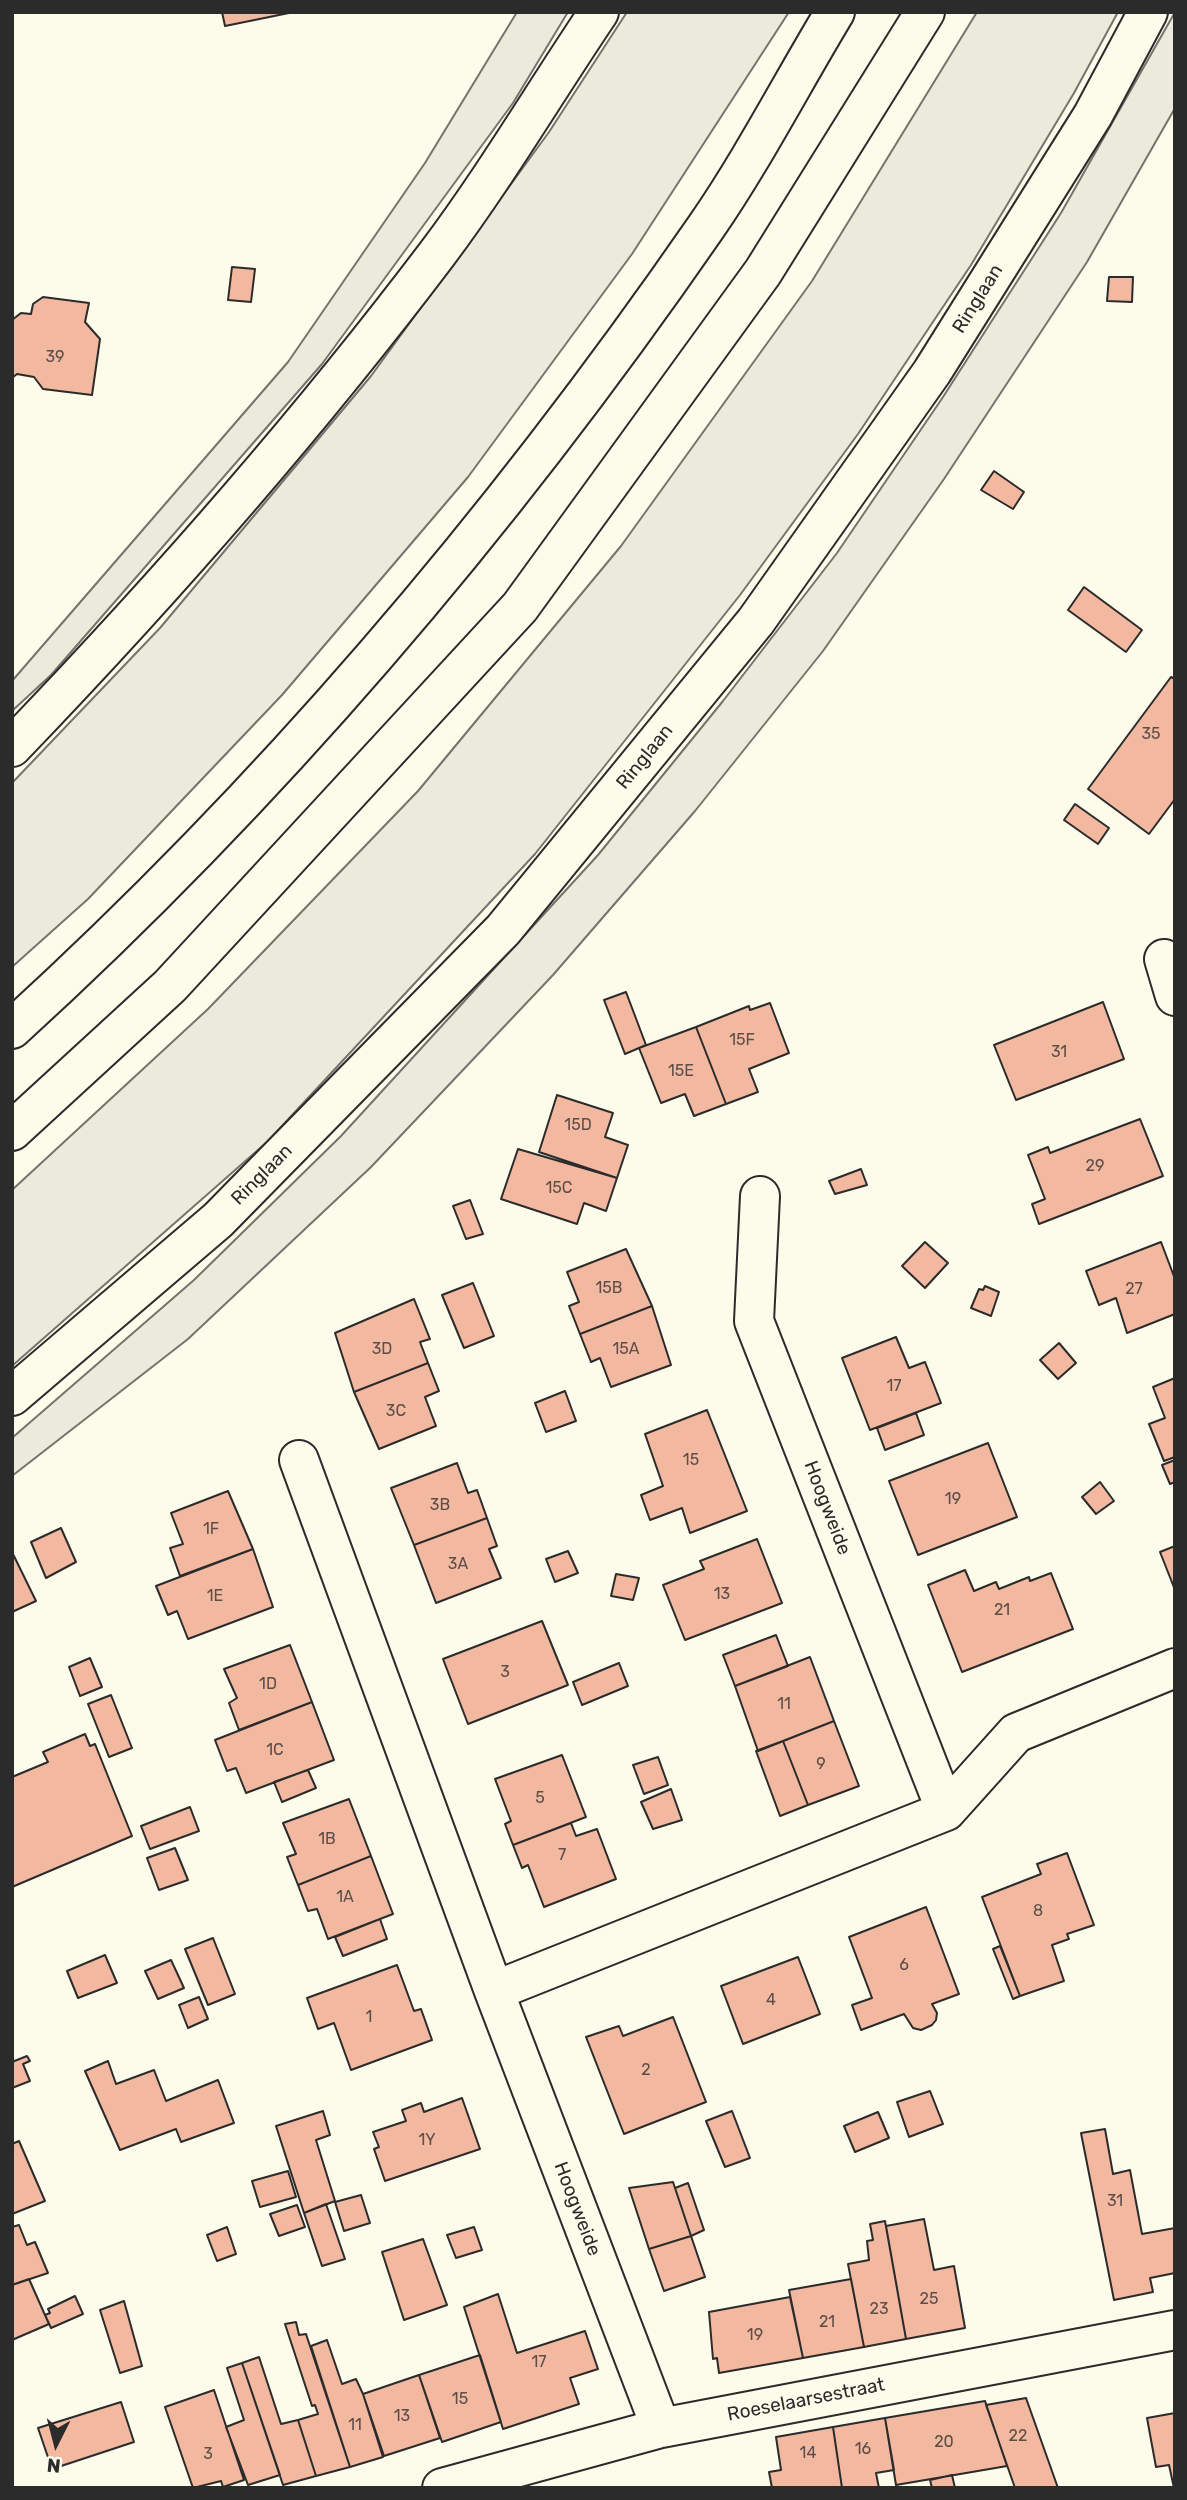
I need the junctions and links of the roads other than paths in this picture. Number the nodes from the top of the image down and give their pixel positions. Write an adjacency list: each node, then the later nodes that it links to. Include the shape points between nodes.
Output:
1 (599, 12): 5 (main road, via 438,253 285,443 125,629)
2 (835, 12): 8 (main road, via 707,225 464,550 294,747 113,937)
3 (925, 12): 9 (main road, via 763,272 520,607 170,986)
4 (1148, 12): 11 (main road, Ringlaan, via 1093,115 932,372 739,643 503,930 218,1220)
5 (12, 747)
6 (1164, 959): 7 (main road)
7 (1175, 996)
8 (12, 1029)
9 (12, 1131)
10 (760, 1196): 14 (main road, Hoogweide, via 754,1321)
11 (12, 1396)
12 (299, 1460): 15 (main road, Hoogweide)
13 (1175, 1668): 14 (main road, via 1016,1733)
14 (946, 1811): 15 (main road)
15 (494, 1991): 17 (main road, Hoogweide)
16 (1175, 2330): 17 (main road, Roeselaarsestraat)
17 (661, 2428): 18 (main road, Roeselaarsestraat)
18 (442, 2488)

